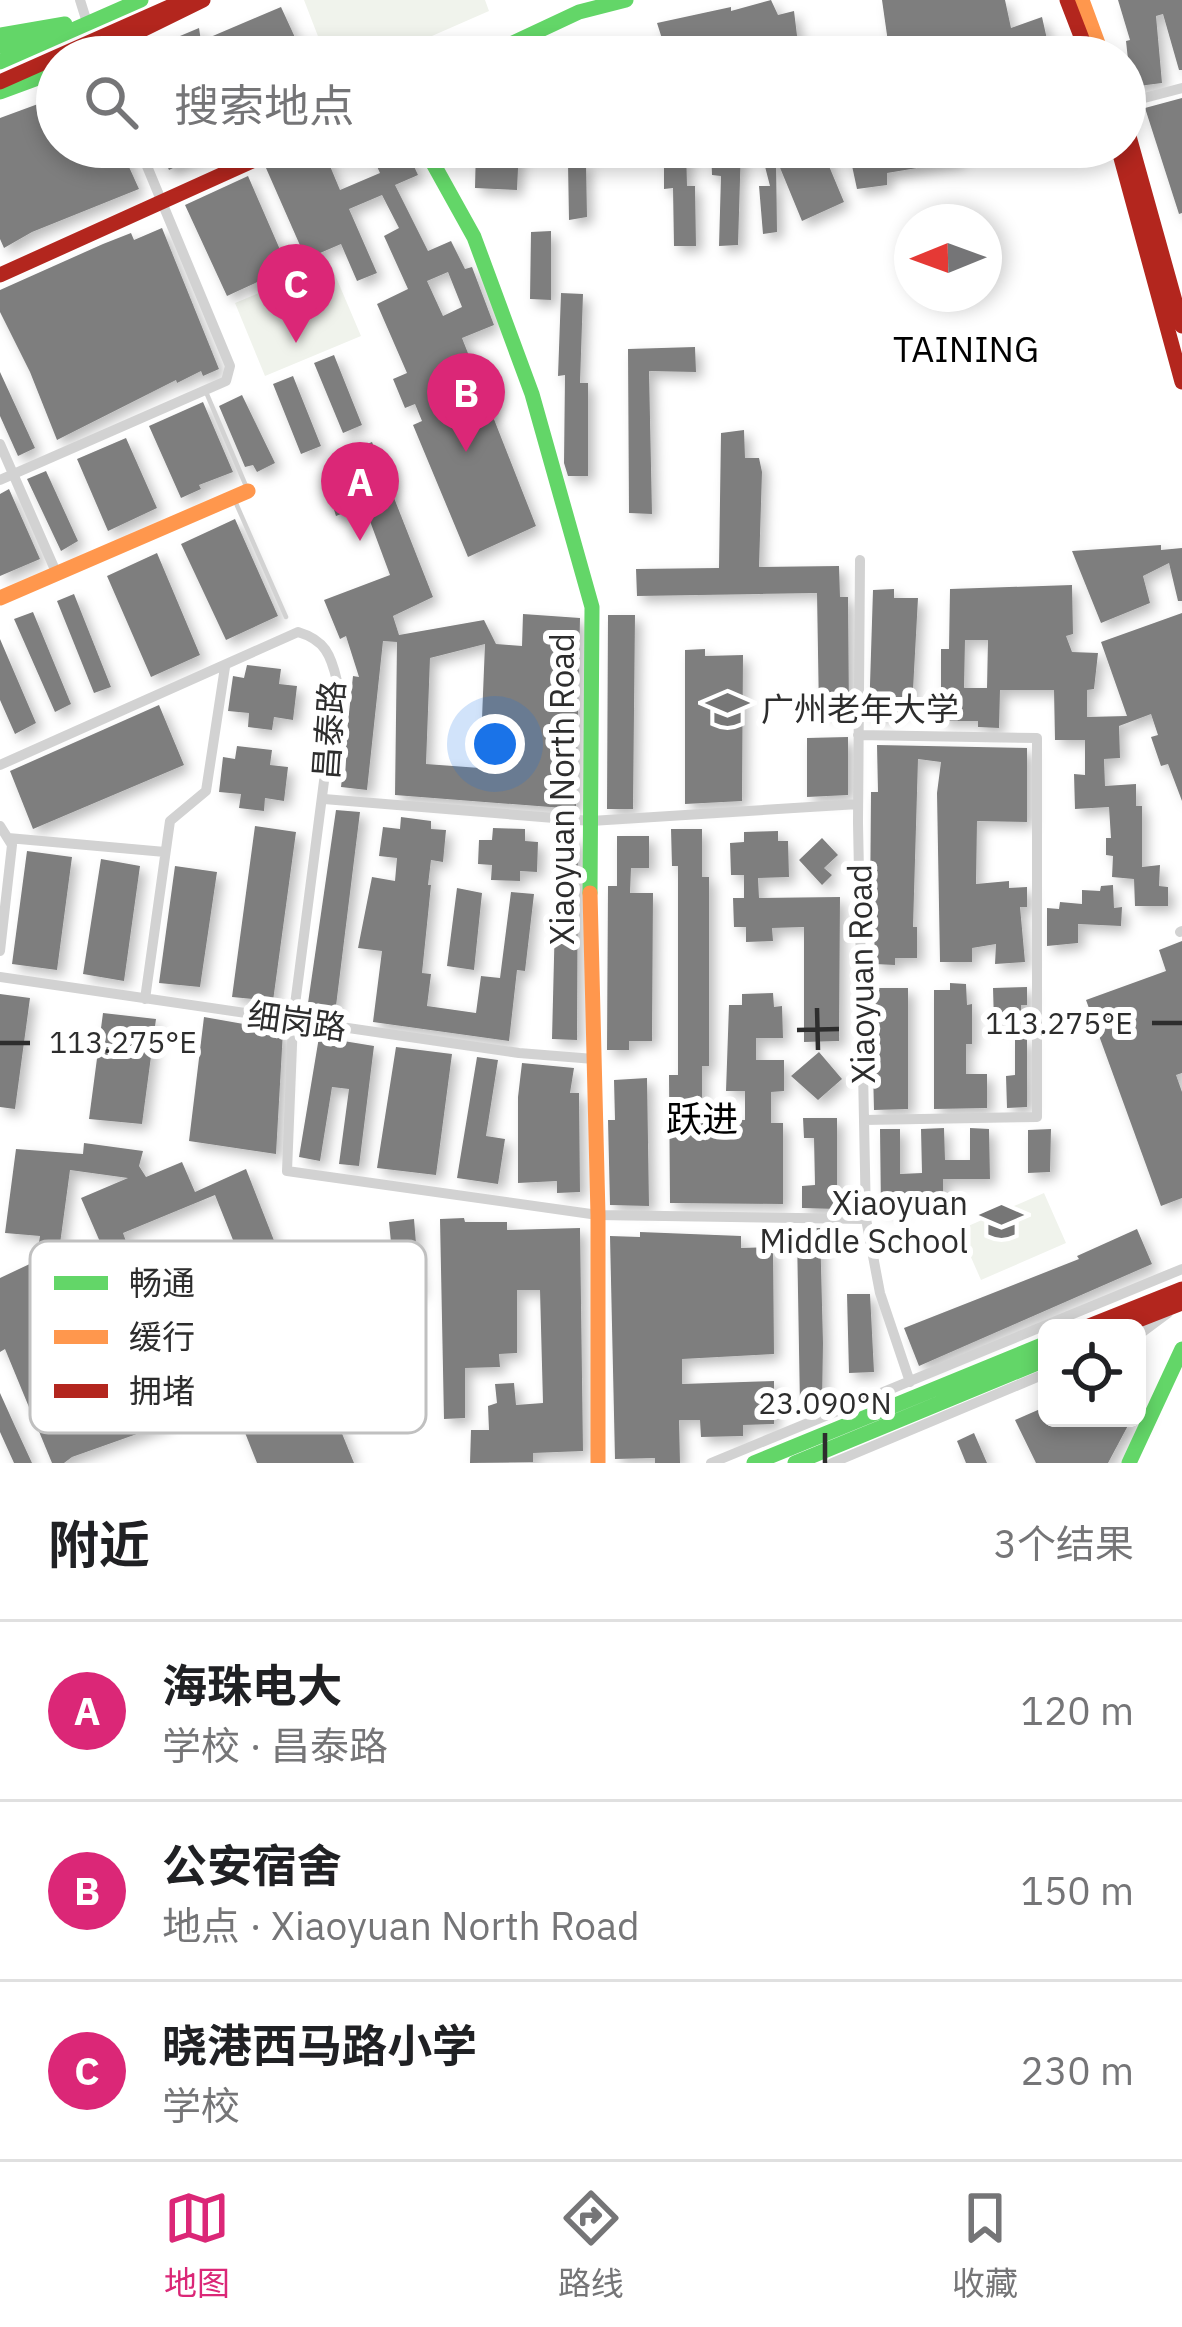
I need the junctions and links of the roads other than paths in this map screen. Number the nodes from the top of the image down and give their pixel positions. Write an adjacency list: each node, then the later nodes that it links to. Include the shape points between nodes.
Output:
1 (123, 0): 8 (main road)
2 (141, 0): 12 (main road)
3 (185, 0): 13 (main road)
4 (203, 0): 14 (main road)
5 (626, 0): 15 (main road)
6 (1067, 0): 16 (main road)
7 (1086, 6): 17 (main road)
8 (82, 8): 9 (main road)
9 (65, 24): 10 (main road); 11 (main road); 20 (main road)
10 (0, 34)
11 (43, 36)
12 (56, 36)
13 (104, 36)
14 (132, 36)
15 (531, 36)
16 (1081, 36)
17 (1096, 36)
18 (36, 40): 21 (main road)
19 (36, 45): 21 (main road)
20 (0, 46)
21 (0, 60)
22 (36, 66): 24 (main road)
23 (36, 80): 26 (main road)
24 (0, 82)
25 (1182, 88): 27 (street)
26 (0, 97)
27 (1146, 97)
28 (149, 168): 33 (street)
29 (237, 168): 33 (main road)
30 (436, 168): 51 (main road, Xiaoyuan North Road, via 474,237 532,394 592,607)
31 (1124, 168): 36 (main road)
32 (1138, 168): 35 (main road)
33 (164, 201): 34 (main road); 37 (street, via 230,366 226,381)
34 (0, 275)
35 (1182, 326)
36 (1182, 382)
37 (206, 392): 39 (street); 41 (lane)
38 (0, 444): 39 (street)
39 (13, 474): 40 (street); 43 (street)
40 (0, 480)
41 (241, 494): 43 (main road); 45 (lane)
42 (860, 560): 47 (street, Xiaoyuan Road)
43 (56, 572): 44 (main road)
44 (0, 598)
45 (286, 616)
46 (225, 667): 48 (street, 昌泰路); 49 (street, 昌泰路, via 298,632 332,655 337,681); 54 (street, via 206,790 170,821)
47 (858, 735): 50 (street, Xiaoyuan Road); 60 (street, via 1037,738 1037,1118)
48 (0, 765)
49 (324, 799): 51 (street); 58 (street, 昌泰路)
50 (858, 804): 51 (street); 60 (street, Xiaoyuan Road)
51 (591, 821): 59 (main road, Xiaoyuan North Road)
52 (0, 826): 53 (street)
53 (8, 838): 54 (street); 55 (street)
54 (165, 852): 57 (street)
55 (0, 951)
56 (0, 976): 57 (street, 细岗路)
57 (145, 999): 58 (street, 细岗路)
58 (293, 1020): 59 (street, 细岗路); 61 (street, 昌泰路, via 287,1171)
59 (594, 1059): 61 (main road, Xiaoyuan North Road)
60 (864, 1120): 62 (street, Xiaoyuan Road)
61 (598, 1215): 62 (street); 75 (main road, Xiaoyuan North Road)
62 (866, 1219): 73 (street, Xiaoyuan Road)
63 (1177, 1271): 64 (main road); 71 (street)
64 (1181, 1296): 65 (main road); 66 (main road); 67 (street)
65 (1111, 1319)
66 (1136, 1319)
67 (1146, 1328)
68 (1038, 1349): 71 (main road)
69 (1182, 1349): 80 (main road)
70 (1038, 1361): 71 (main road)
71 (1008, 1367): 72 (street); 73 (street); 74 (main road); 74 (street)
72 (1038, 1372)
73 (910, 1382): 74 (street)
74 (837, 1437): 76 (street); 77 (main road); 78 (main road); 79 (street)
75 (598, 1463)
76 (711, 1463)
77 (754, 1463)
78 (795, 1463)
79 (832, 1463)
80 (1129, 1463)

